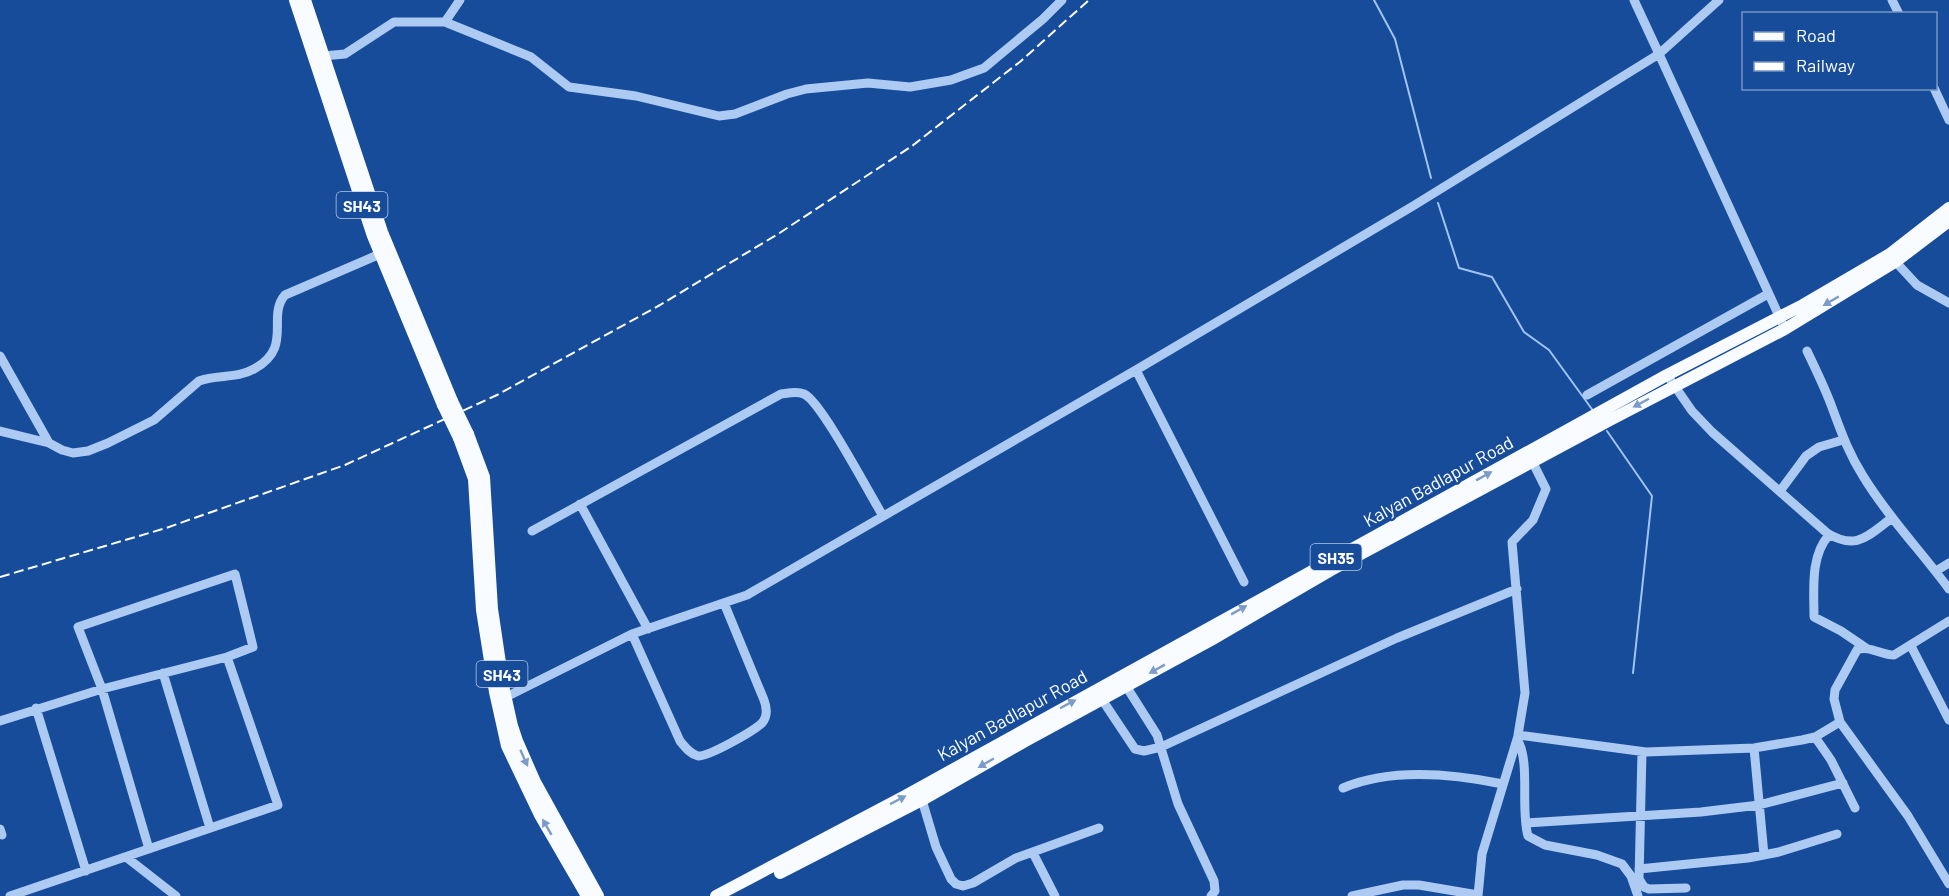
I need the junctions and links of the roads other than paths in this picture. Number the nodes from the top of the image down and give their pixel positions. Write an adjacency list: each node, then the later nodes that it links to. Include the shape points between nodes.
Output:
1 (295, 0): 9 (main road, SH43)
2 (305, 0): 9 (main road, SH43)
3 (460, 0): 7 (street)
4 (1062, 0): 7 (street, via 984,68 951,80 910,87 868,83 806,89 719,116 636,96 569,87 531,57)
5 (1634, 0): 8 (street)
6 (1719, 0): 8 (street)
7 (445, 22): 9 (street, via 394,22 345,54)
8 (1659, 54): 16 (street); 21 (street)
9 (319, 58): 14 (main road, SH43); 24 (main road, SH43)
10 (1935, 90): 11 (street)
11 (1949, 120)
12 (1949, 208): 15 (main road, Kalyan Badlapur Road / SH35)
13 (1949, 221): 15 (main road, Kalyan Badlapur Road / SH35)
14 (380, 254): 24 (main road, SH43); 27 (street, via 285,295 277,310 279,334 275,348 257,368 245,374 199,381 154,420 88,451 73,453)
15 (1893, 258): 17 (street, via 1917,285); 18 (main road, Kalyan Badlapur Road / SH35)
16 (1768, 294): 18 (street); 23 (street)
17 (1949, 303)
18 (1782, 323): 22 (main road, Kalyan Badlapur Road / SH35)
19 (1807, 351): 26 (street)
20 (0, 356): 27 (street)
21 (1136, 370): 31 (street); 37 (street)
22 (1671, 380): 28 (main road, Kalyan Badlapur Road / SH35); 29 (street, via 1712,432)
23 (1587, 395)
24 (448, 403): 52 (main road, SH43, bridge, via 479,462 486,491)
25 (0, 431): 27 (street)
26 (1843, 440): 29 (street, via 1819,447 1806,456); 32 (street)
27 (49, 443)
28 (1531, 457): 38 (street, via 1546,489 1533,520 1512,542); 46 (main road, Kalyan Badlapur Road / SH35)
29 (1780, 491): 34 (street)
30 (580, 504): 31 (street, via 781,394 792,392 812,399 824,415); 33 (street); 42 (street)
31 (883, 516): 40 (street, via 747,595)
32 (1892, 518): 34 (street, via 1854,542); 36 (street)
33 (532, 531)
34 (1829, 535): 45 (street, via 1816,561 1814,617)
35 (1949, 563): 36 (street)
36 (1936, 571): 39 (street)
37 (1244, 582)
38 (1516, 588): 58 (street, via 1525,693); 59 (street, via 1397,638)
39 (1949, 589)
40 (724, 603): 42 (street); 43 (street, via 765,700 766,715 754,729 706,755 693,754 680,741)
41 (1949, 621): 44 (street)
42 (648, 629): 43 (street)
43 (632, 634): 52 (street)
44 (1911, 646): 45 (street, via 1894,655); 54 (street)
45 (1866, 648): 56 (street, via 1857,650 1835,690)
46 (1182, 649): 49 (main road, Kalyan Badlapur Road / SH35, one-way to 49); 51 (main road, Kalyan Badlapur Road / SH35)
47 (227, 657): 48 (street); 50 (street, via 253,647 235,574 78,627); 71 (street, via 278,805)
48 (163, 673): 50 (street); 71 (street)
49 (1126, 686): 51 (main road, Kalyan Badlapur Road / SH35); 59 (street, via 1149,720)
50 (102, 689): 53 (street); 74 (street)
51 (1098, 694): 59 (street, via 1136,749); 65 (main road, Kalyan Badlapur Road / SH35, one-way to 65); 69 (main road, Kalyan Badlapur Road / SH35, one-way to 51)
52 (501, 699): 85 (main road, SH43, one-way to 52, via 525,787 507,746); 86 (main road, SH43, one-way to 86, via 535,782)
53 (36, 708): 55 (street); 79 (street)
54 (1949, 720)
55 (0, 721)
56 (1840, 722): 57 (street); 80 (street, via 1908,816)
57 (1815, 736): 60 (street); 62 (street)
58 (1518, 737): 61 (street); 63 (street); 70 (street, via 1523,753)
59 (1161, 747): 91 (street, via 1178,804 1214,881)
60 (1754, 747): 61 (street); 66 (street)
61 (1642, 752): 68 (street)
62 (1843, 783): 66 (street); 67 (street)
63 (1503, 784): 64 (street, via 1460,777 1389,776); 93 (street, via 1482,854)
64 (1343, 788)
65 (922, 800): 69 (main road, Kalyan Badlapur Road / SH35); 81 (street, via 936,847 951,879)
66 (1760, 805): 68 (street); 76 (street)
67 (1855, 808)
68 (1641, 815): 70 (street); 78 (street)
69 (878, 817): 87 (main road, Kalyan Badlapur Road / SH35); 88 (main road, Kalyan Badlapur Road / SH35)
70 (1526, 823): 94 (street, via 1528,836 1533,840 1622,864)
71 (210, 828): 74 (street)
72 (1099, 828): 75 (street)
73 (1837, 834): 76 (street)
74 (149, 849): 77 (street)
75 (1033, 853): 81 (street); 90 (street)
76 (1764, 855): 78 (street)
77 (126, 857): 79 (street); 84 (street)
78 (1639, 869): 82 (street, via 1644,887)
79 (86, 871): 83 (street)
80 (1949, 884)
81 (960, 886): 89 (street)
82 (1686, 888)
83 (15, 895)
84 (176, 896)
85 (587, 896)
86 (598, 896)
87 (716, 896)
88 (734, 896)
89 (966, 896)
90 (1055, 896)
91 (1211, 896)
92 (1352, 896): 93 (street, via 1419,885)
93 (1478, 896)
94 (1638, 896)

